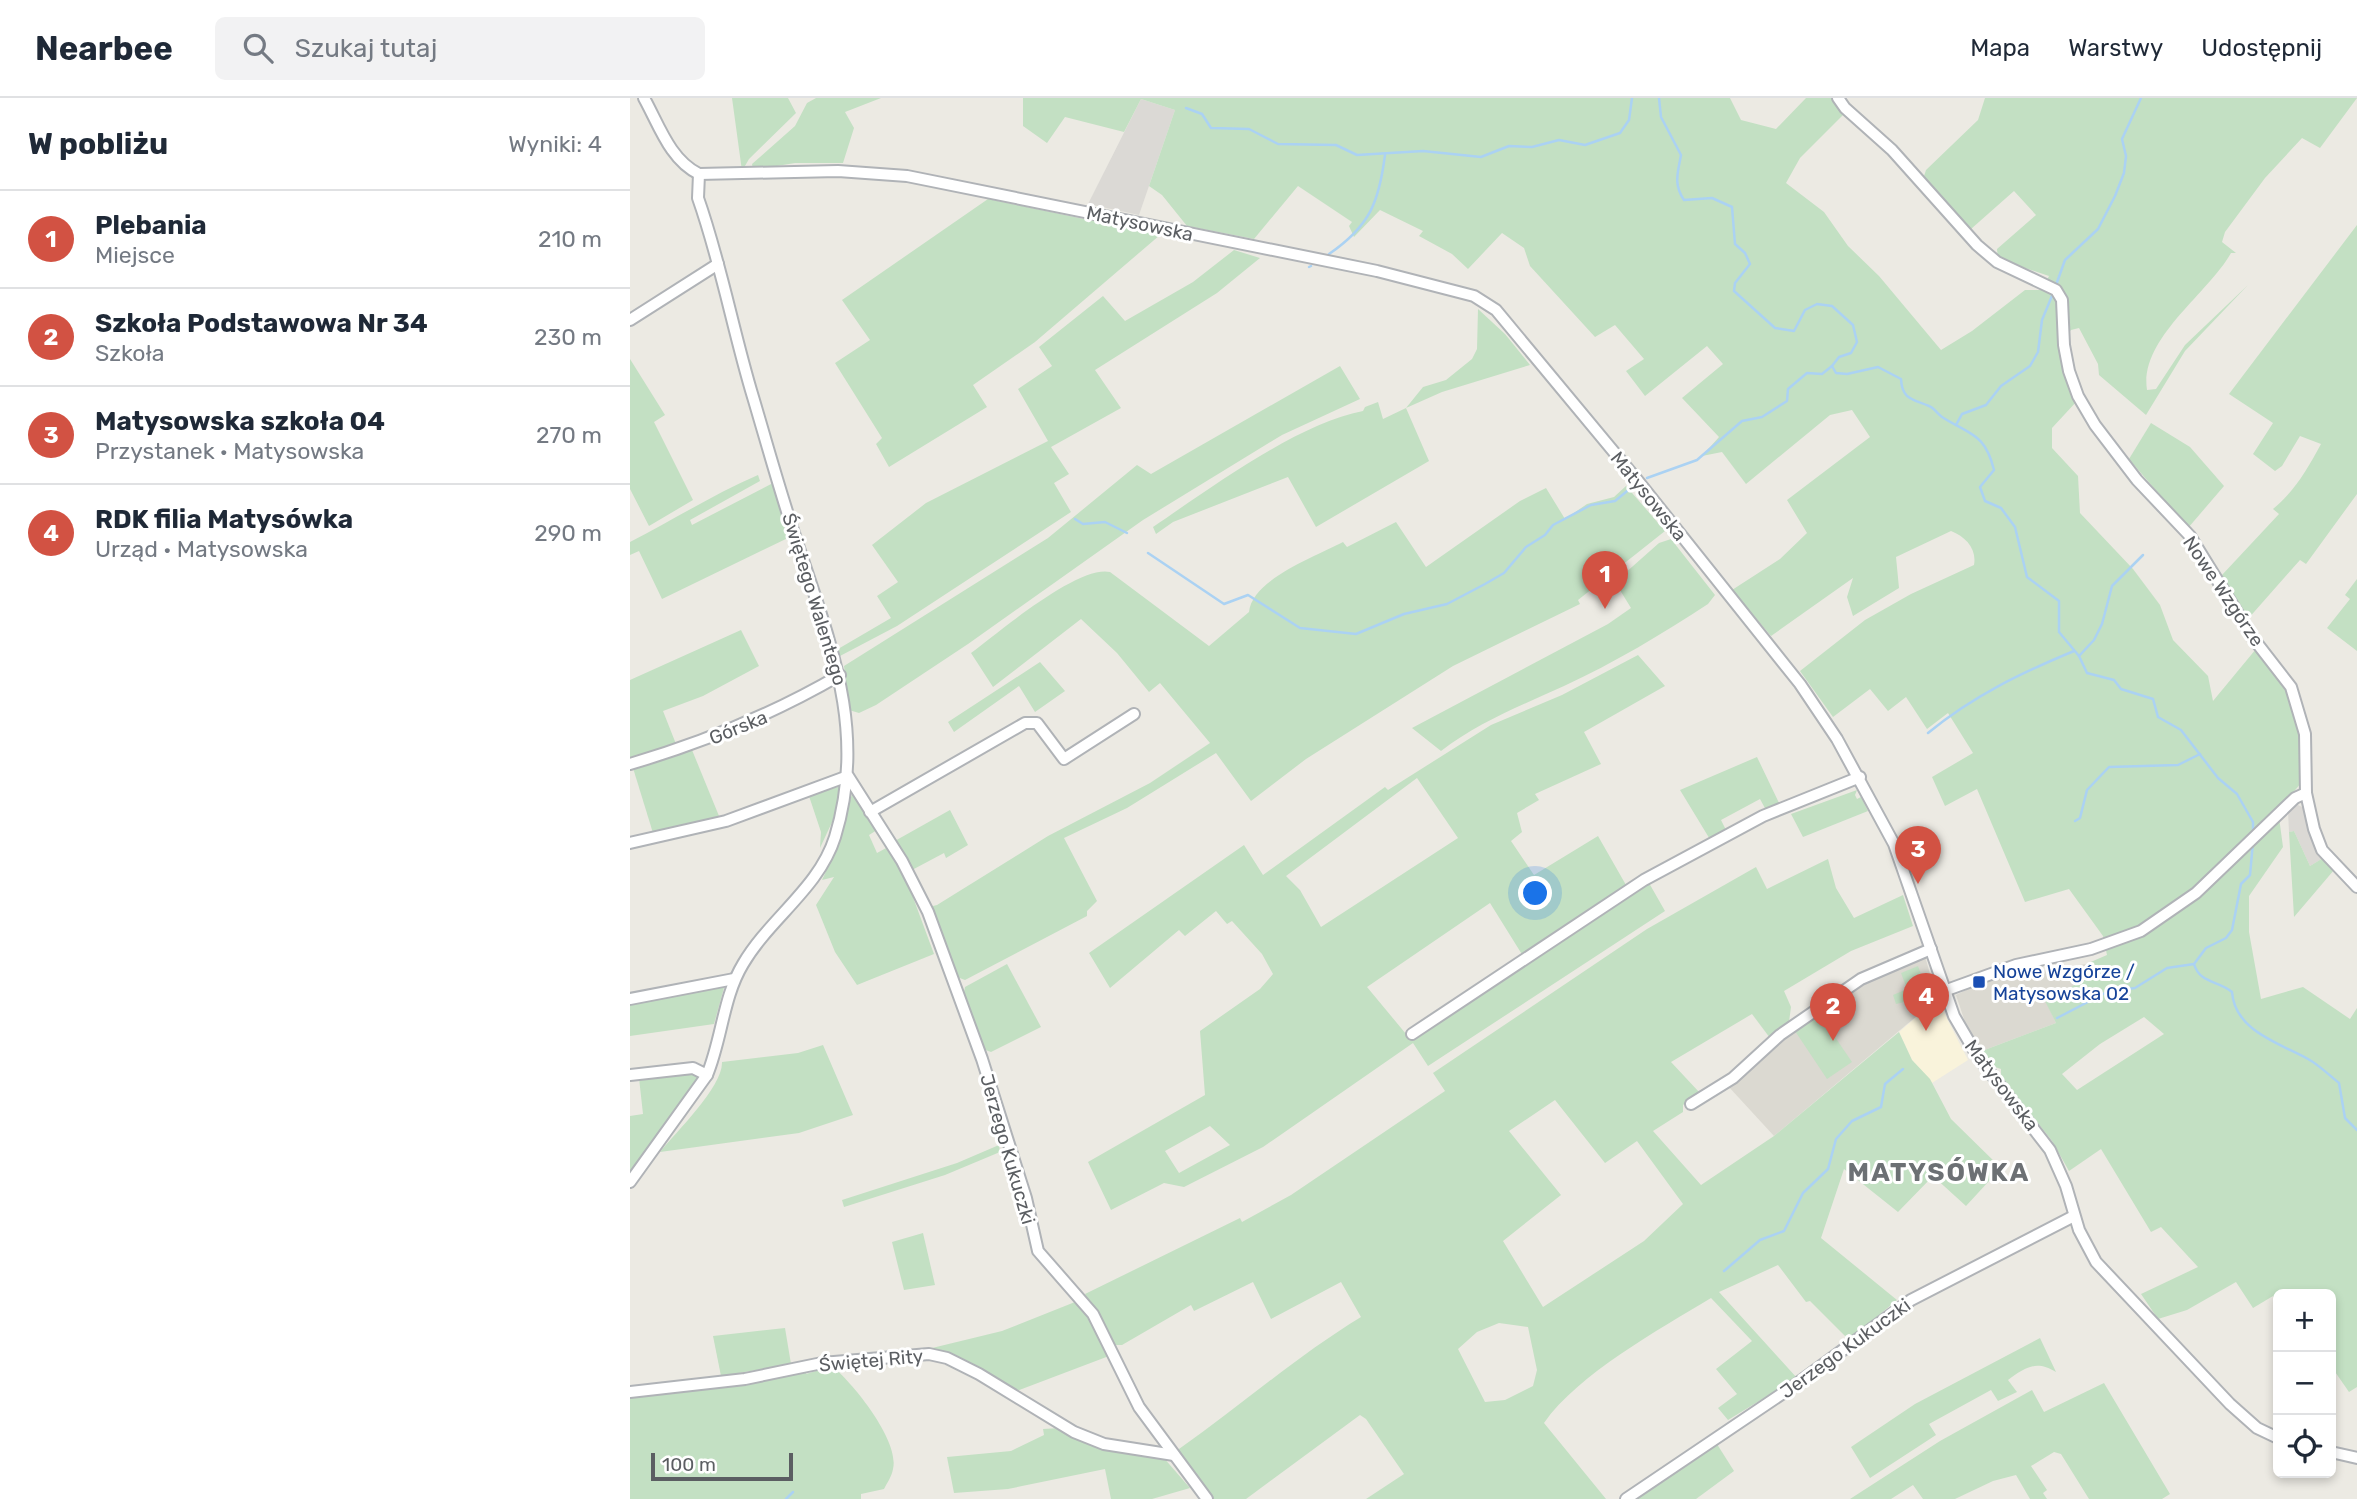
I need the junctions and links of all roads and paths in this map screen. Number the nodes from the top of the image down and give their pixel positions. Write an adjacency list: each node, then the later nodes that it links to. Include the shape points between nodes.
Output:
1 (644, 98): 3 (street, via 676,157)
2 (1839, 98): 11 (street, Nowe Wzgórze, via 1997,262 2056,290 2062,300 2069,371 2095,425 2137,480 2190,536 2253,638 2291,687 2305,734)
3 (699, 174): 4 (street, Świętego Walentego, via 696,189); 10 (street, Matysowska, via 838,171 917,178 1377,271 1486,303 1516,331 1806,692)
4 (718, 264): 5 (street); 6 (street, Świętego Walentego, via 741,360)
5 (630, 320)
6 (840, 675): 8 (street, Górska, via 785,708 743,726); 9 (street, Świętego Walentego)
7 (1133, 714): 12 (street, via 1064,759 1037,723 1025,723)
8 (630, 764)
9 (848, 776): 12 (street, Jerzego Kukuczki); 13 (street, via 726,821); 16 (street, Świętego Walentego, via 824,862 809,885 764,932)
10 (1860, 777): 15 (street, Matysowska, via 1894,844); 19 (street, via 1763,816 1644,880)
11 (2306, 793): 14 (street, via 2322,850); 17 (street, via 2295,798 2196,893 2141,931 2091,949 2017,965)
12 (870, 812): 28 (street, Jerzego Kukuczki, via 928,912 982,1059 1038,1251 1093,1314 1139,1407)
13 (630, 843)
14 (2357, 887)
15 (1931, 949): 17 (street, Matysowska); 22 (street, via 1861,979 1780,1035 1733,1078)
16 (734, 979): 18 (street); 21 (street, Świętego Walentego)
17 (1944, 991): 24 (street, Matysowska, via 1965,1038 2050,1150)
18 (630, 999)
19 (1412, 1034)
20 (630, 1074): 21 (street, via 694,1068)
21 (707, 1075): 23 (street, Świętego Walentego)
22 (1691, 1104)
23 (630, 1182)
24 (2074, 1216): 26 (street, Matysowska, via 2086,1247 2112,1282 2230,1404); 31 (street, Jerzego Kukuczki, via 1911,1300)
25 (630, 1392): 28 (street, Świętej Rity, via 745,1379 822,1363 929,1354 979,1374 1074,1432 1104,1444)
26 (2273, 1436)
27 (2336, 1453): 29 (street)
28 (1174, 1455): 30 (street, Jerzego Kukuczki)
29 (2357, 1458)
30 (1207, 1499)
31 (1626, 1499)

